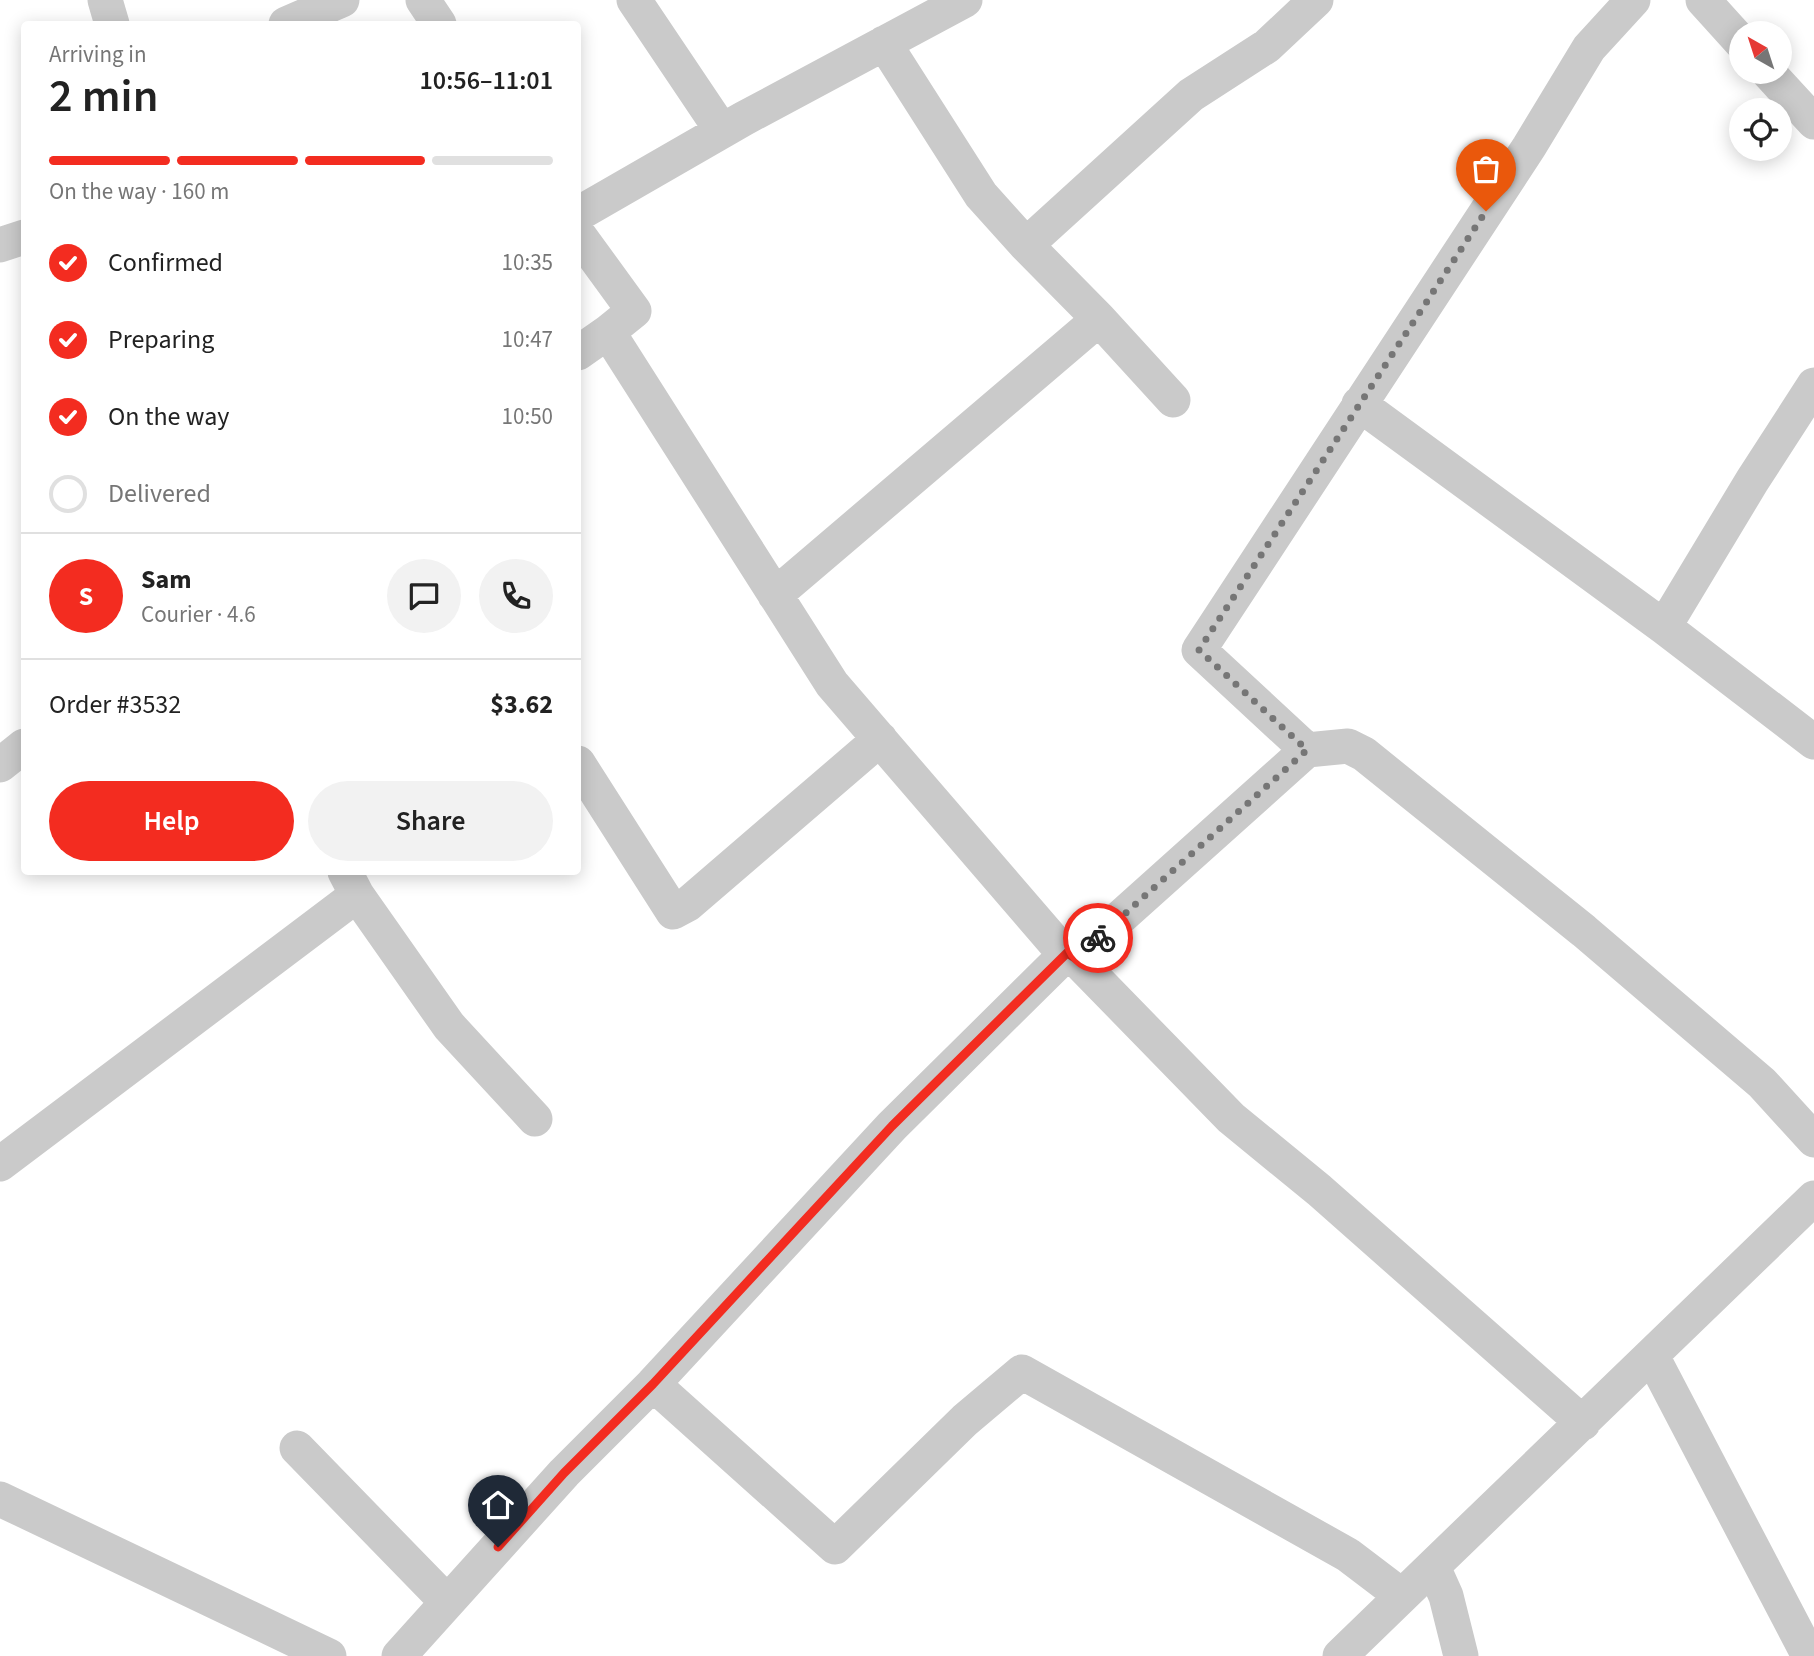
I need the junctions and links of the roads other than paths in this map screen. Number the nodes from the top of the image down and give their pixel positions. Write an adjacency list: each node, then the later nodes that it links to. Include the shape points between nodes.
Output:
1 (105, 0): 9 (street)
2 (342, 0): 10 (street)
3 (424, 0): 11 (street)
4 (634, 0): 16 (street)
5 (965, 0): 13 (street)
6 (1316, 0): 21 (street, via 1266,46 1191,95)
7 (1633, 0): 27 (street, via 1589,48)
8 (1703, 0): 12 (street)
9 (111, 21)
10 (293, 21)
11 (437, 21)
12 (1729, 29)
13 (884, 43): 16 (street); 21 (street, via 981,195)
14 (1779, 84): 15 (street)
15 (1814, 122)
16 (722, 131): 17 (street)
17 (581, 212)
18 (21, 238): 20 (street)
19 (581, 238): 23 (street, via 634,311)
20 (0, 245)
21 (1026, 245): 22 (street)
22 (1099, 319): 26 (street); 28 (street)
23 (608, 332): 24 (street); 28 (street)
24 (581, 351)
25 (1814, 384): 29 (street)
26 (1173, 400)
27 (1359, 404): 29 (street); 33 (street, via 1199,650)
28 (775, 595): 30 (street, via 832,684)
29 (1664, 627): 31 (street)
30 (880, 739): 35 (street, via 673,912); 37 (street)
31 (1814, 742)
32 (21, 748): 34 (street)
33 (1307, 750): 37 (street); 39 (street, via 1348,746 1364,754 1584,931 1762,1083)
34 (0, 765)
35 (581, 767)
36 (351, 883): 38 (street, via 449,1026); 40 (street)
37 (1071, 956): 43 (street, via 892,1126); 44 (street, via 1231,1118 1320,1189)
38 (534, 1119)
39 (1814, 1140)
40 (0, 1164)
41 (1814, 1198): 42 (street)
42 (1652, 1356): 44 (street); 54 (street)
43 (653, 1384): 48 (street, via 835,1547 1022,1371 1348,1555); 49 (street, via 564,1473)
44 (1583, 1423): 47 (street)
45 (297, 1448): 49 (street)
46 (0, 1499): 50 (street)
47 (1433, 1567): 48 (street); 53 (street, via 1446,1596)
48 (1402, 1596): 52 (street)
49 (447, 1602): 51 (street)
50 (329, 1656)
51 (399, 1656)
52 (1340, 1656)
53 (1461, 1656)
54 (1809, 1656)

